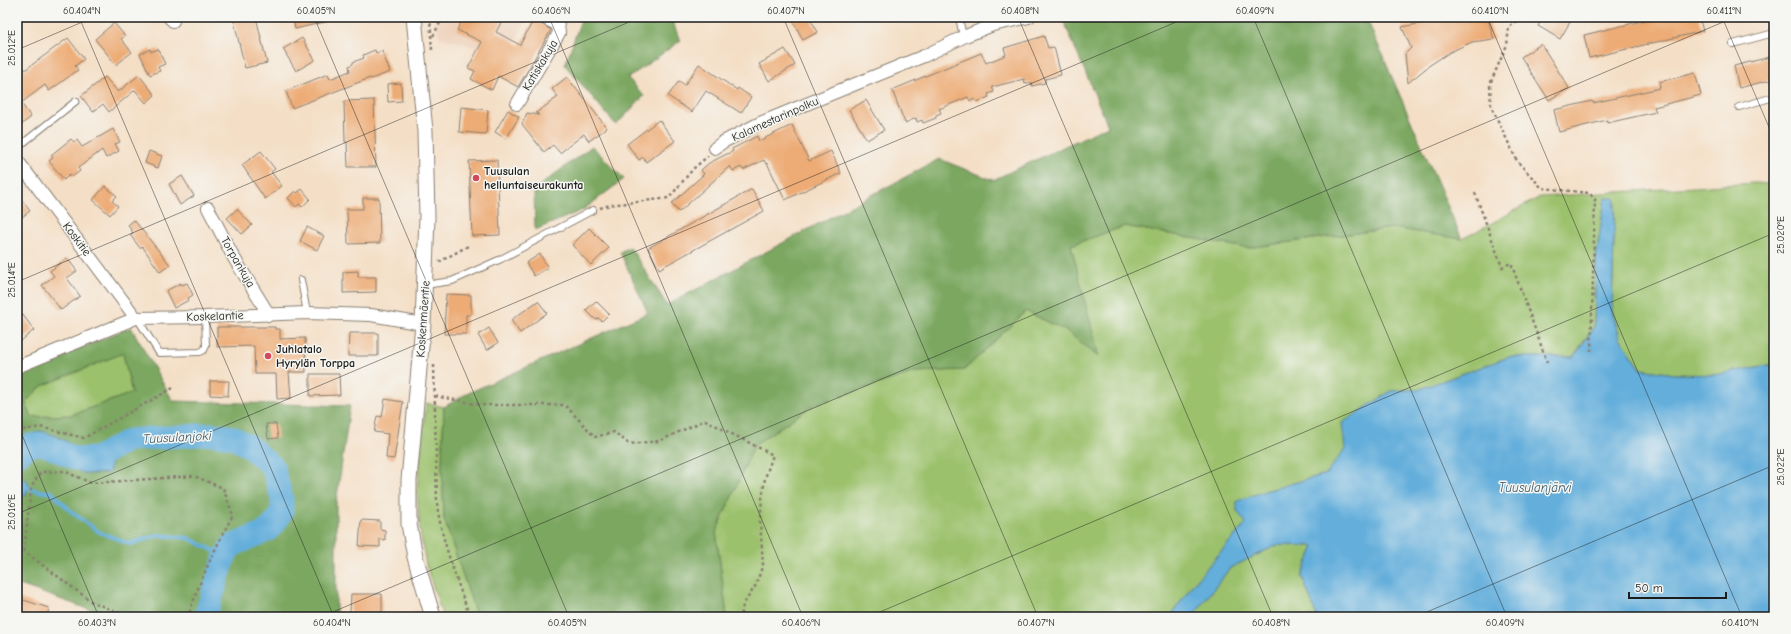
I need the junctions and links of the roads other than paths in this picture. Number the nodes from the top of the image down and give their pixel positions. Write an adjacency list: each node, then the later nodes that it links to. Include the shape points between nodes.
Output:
1 (414, 17): 18 (street, Koskenmäentie, via 425,131)
2 (542, 17): 10 (street, Katiskakuja, via 558,25 559,33)
3 (959, 17): 6 (lane)
4 (1029, 17): 6 (street, Kalamestarinpolku, via 993,25)
5 (1774, 33): 7 (lane)
6 (963, 37): 13 (street, Kalamestarinpolku, via 924,56 760,124)
7 (1733, 44)
8 (1774, 97): 11 (lane)
9 (76, 101): 12 (lane)
10 (517, 104)
11 (1739, 107)
12 (17, 148)
13 (715, 148)
14 (17, 160): 22 (street, Koskitie)
15 (208, 208): 20 (street, Torpankuja, via 234,258)
16 (593, 210): 18 (lane, via 501,259 452,281)
17 (301, 280): 19 (lane)
18 (425, 285): 23 (street, Koskenmäentie)
19 (307, 313): 20 (street, Koskelantie); 23 (street, Koskelantie, via 370,315)
20 (269, 315): 21 (street, Koskelantie)
21 (205, 317): 22 (street, Koskelantie); 22 (lane, via 204,350 159,353)
22 (136, 318): 24 (street, Koskelantie)
23 (423, 324): 25 (street, Koskenmäentie, via 409,480 409,524 415,556)
24 (17, 367)
25 (433, 617)

